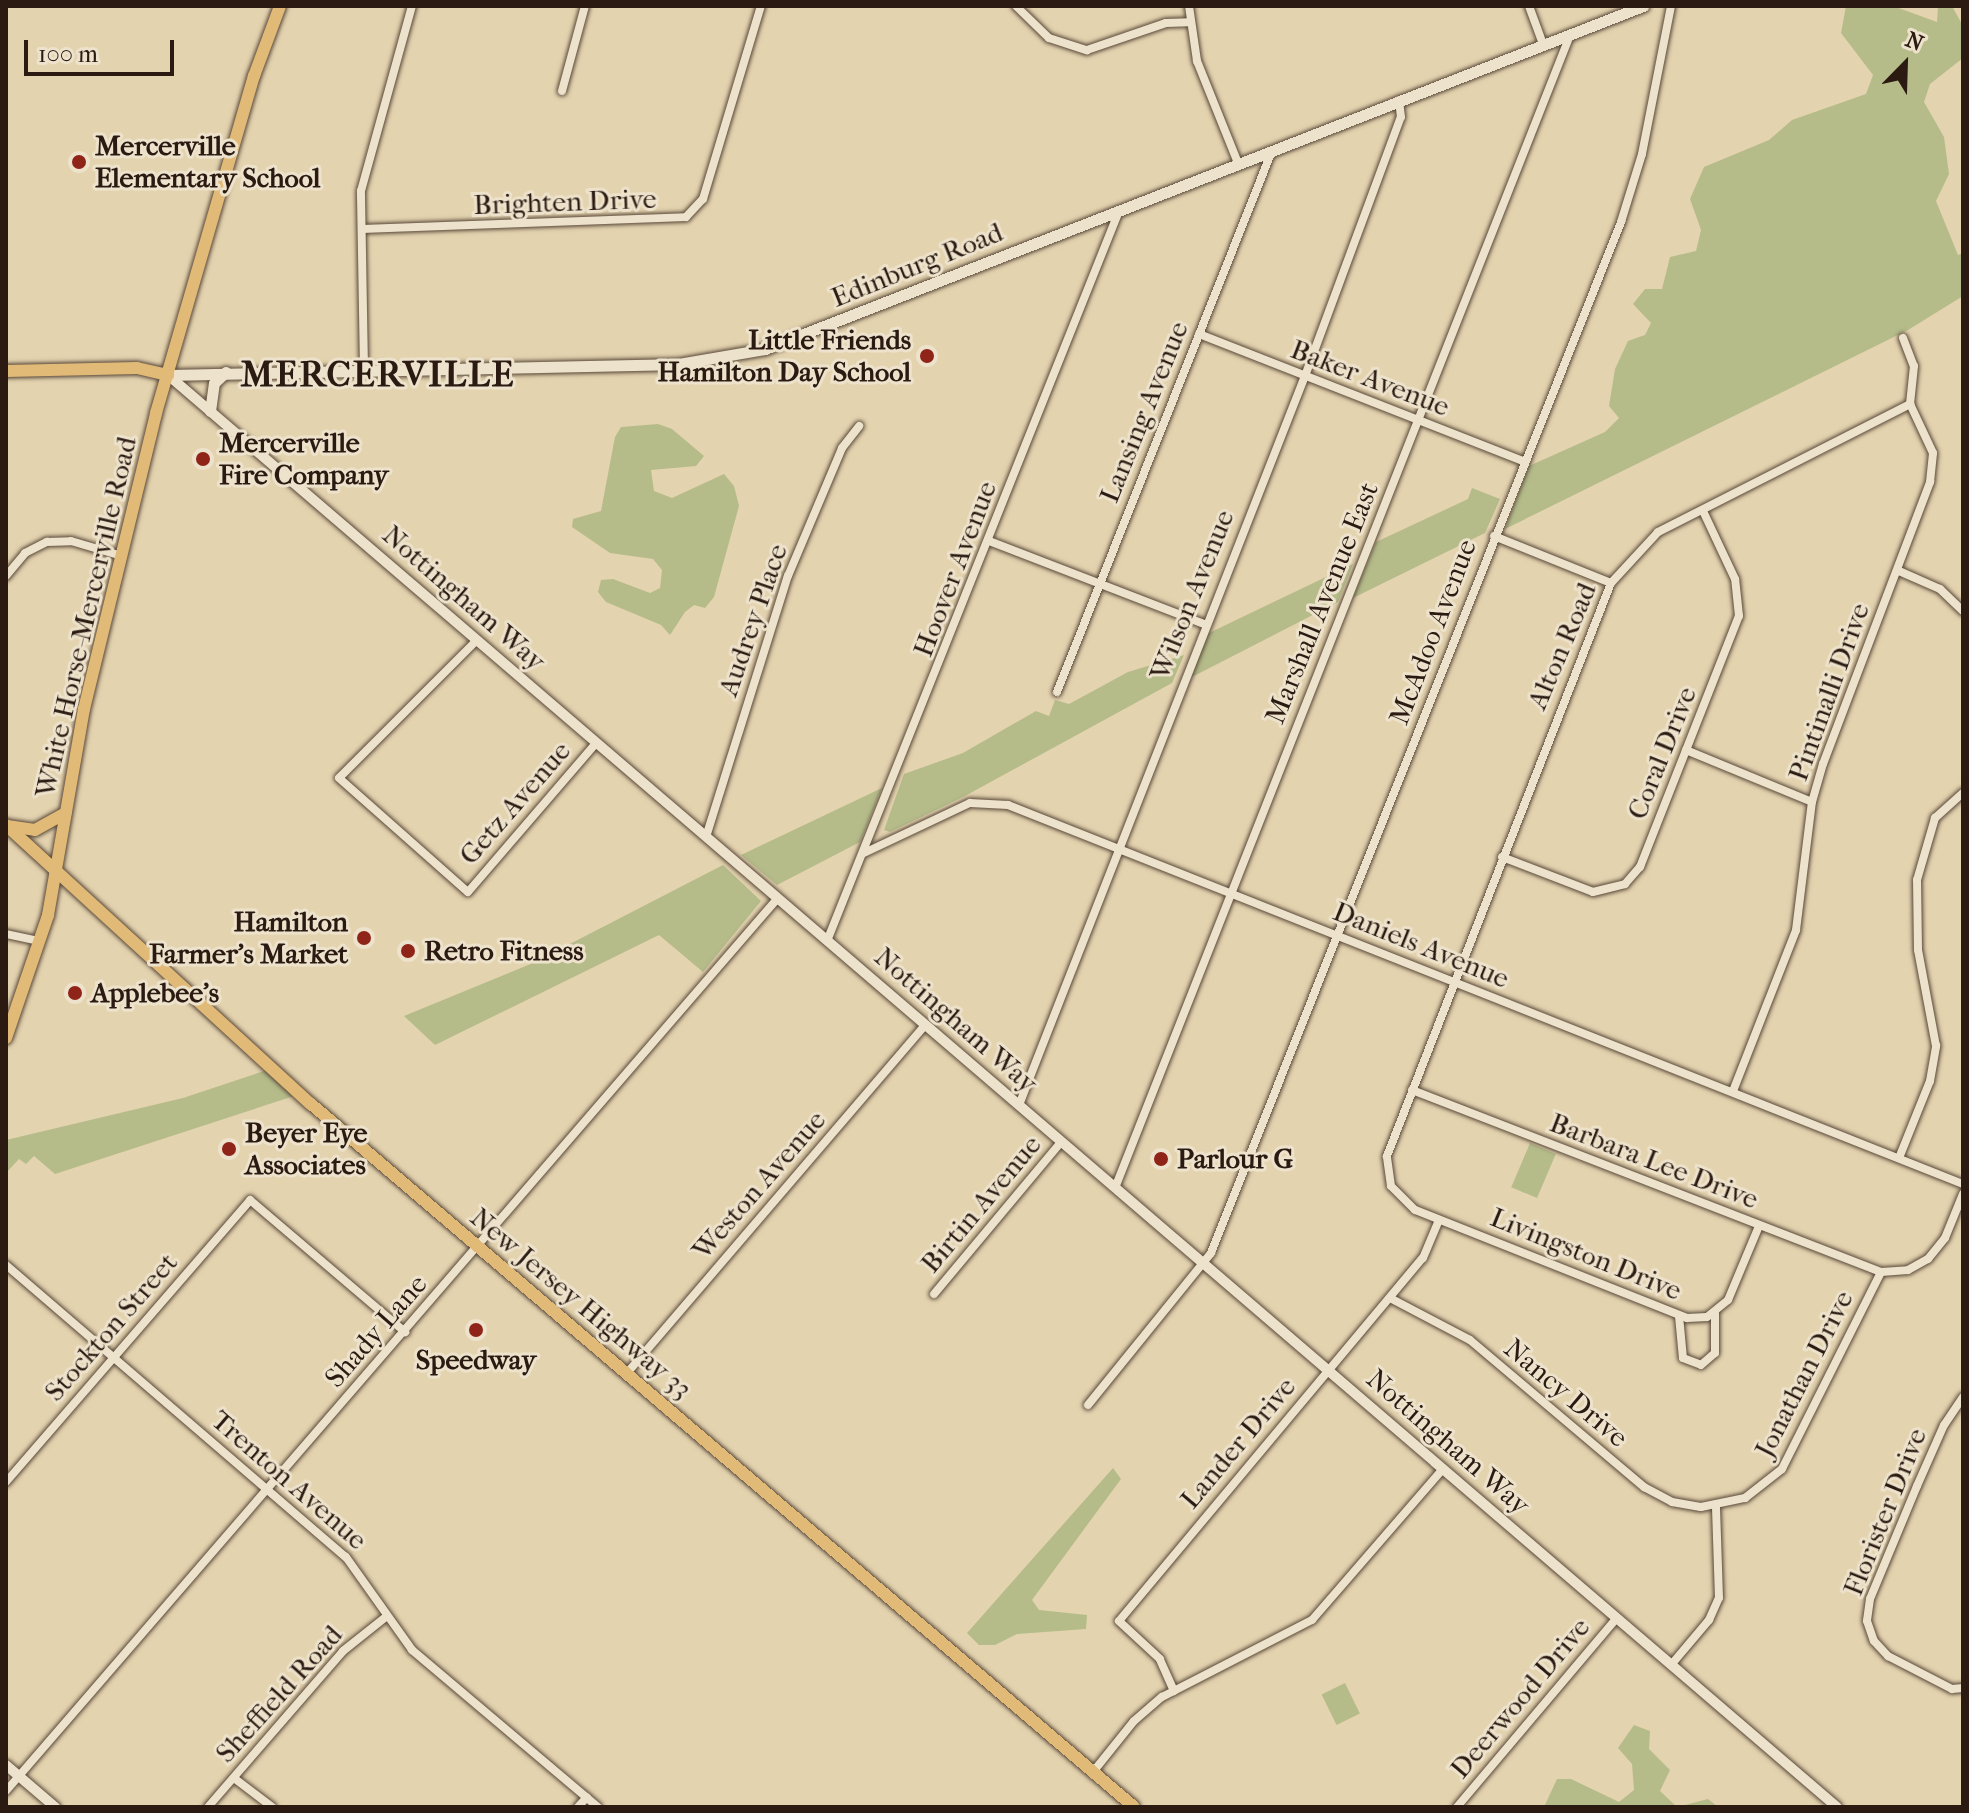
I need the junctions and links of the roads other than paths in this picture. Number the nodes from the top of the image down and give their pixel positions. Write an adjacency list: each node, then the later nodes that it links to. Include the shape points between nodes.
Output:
1 (412, 6): 18 (street, via 361,191)
2 (585, 6): 13 (street)
3 (761, 6): 18 (street, Brighten Drive, via 703,199 686,217)
4 (1016, 6): 10 (street, via 1049,38 1087,50 1166,23)
5 (1189, 6): 10 (street)
6 (1529, 6): 12 (street)
7 (1643, 6): 11 (main road, Edinburg Road)
8 (1671, 6): 30 (street, McAdoo Avenue, via 1632,189)
9 (278, 7): 24 (main road, White Horse-Mercerville Road)
10 (1189, 22): 16 (street, via 1197,61)
11 (1570, 34): 12 (main road, Edinburg Road); 28 (street, Marshall Avenue East)
12 (1543, 44): 14 (main road, Edinburg Road)
13 (562, 91)
14 (1399, 100): 15 (main road, Edinburg Road); 25 (street, Wilson Avenue, via 1401,117)
15 (1272, 150): 16 (main road, Edinburg Road); 19 (street, Lansing Avenue)
16 (1238, 163): 17 (main road, Edinburg Road)
17 (1119, 211): 21 (main road, Edinburg Road, via 794,340 736,356 678,364); 33 (street, Hoover Avenue)
18 (362, 229): 21 (street)
19 (1199, 334): 25 (street, Baker Avenue); 37 (street, Lansing Avenue)
20 (1903, 338): 26 (street, via 1914,366)
21 (364, 368): 23 (main road, Edinburg Road)
22 (6, 371): 24 (main road, via 137,368)
23 (226, 372): 24 (main road, Edinburg Road); 27 (main road, via 214,383)
24 (168, 375): 27 (street, Nottingham Way); 34 (main road, White Horse-Mercerville Road)
25 (1305, 376): 28 (street, Baker Avenue); 40 (street, Wilson Avenue)
26 (1910, 404): 31 (street, Alton Road); 35 (street, Pintinalli Drive, via 1933,453 1930,482)
27 (210, 411): 41 (street, Nottingham Way)
28 (1419, 420): 30 (street, Baker Avenue); 54 (street, Marshall Avenue East)
29 (859, 426): 49 (street, Audrey Place, via 842,448 788,576)
30 (1525, 462): 32 (street, McAdoo Avenue)
31 (1703, 511): 38 (street, Alton Road, via 1658,532); 44 (street, Coral Drive, via 1735,579 1740,603)
32 (1494, 536): 38 (street); 57 (street, McAdoo Avenue)
33 (989, 541): 37 (street); 51 (street, Hoover Avenue)
34 (122, 556): 36 (street, via 71,541 47,542 25,553); 47 (main road, White Horse-Mercerville Road, via 84,709)
35 (1899, 571): 39 (street, via 1940,589); 46 (street, Pintinalli Drive)
36 (6, 576)
37 (1100, 583): 40 (street); 42 (street, Lansing Avenue)
38 (1611, 583): 52 (street, Alton Road)
39 (1963, 611)
40 (1204, 624): 50 (street, Wilson Avenue)
41 (477, 640): 43 (street, Nottingham Way); 43 (street, Getz Avenue, via 339,778 468,892)
42 (1057, 692)
43 (596, 743): 49 (street, Nottingham Way)
44 (1686, 750): 46 (street); 52 (street, Coral Drive, via 1640,867 1625,884 1593,892)
45 (1963, 793): 67 (street, via 1935,818 1917,880 1918,950 1936,1046 1930,1081)
46 (1812, 802): 64 (street, Pintinalli Drive, via 1796,930)
47 (66, 813): 48 (main road, via 35,830); 53 (main road, White Horse-Mercerville Road)
48 (6, 825): 53 (main road, New Jersey Highway 33)
49 (706, 837): 55 (street, Nottingham Way)
50 (1116, 848): 51 (street, Daniels Avenue, via 1008,805 980,801); 54 (street, Daniels Avenue); 65 (street, Wilson Avenue)
51 (864, 853): 58 (street, Hoover Avenue)
52 (1502, 857): 60 (street, Alton Road)
53 (56, 872): 59 (main road, White Horse-Mercerville Road); 73 (main road, New Jersey Highway 33, via 311,1104)
54 (1231, 893): 57 (street, Daniels Avenue); 69 (street, Marshall Avenue East)
55 (777, 899): 58 (street, Nottingham Way); 73 (street, Shady Lane)
56 (6, 934): 59 (street)
57 (1338, 936): 60 (street, Daniels Avenue); 75 (street, McAdoo Avenue)
58 (827, 941): 61 (street, Nottingham Way)
59 (42, 942): 62 (main road, White Horse-Mercerville Road)
60 (1453, 982): 63 (street, Alton Road); 64 (street, Daniels Avenue)
61 (925, 1025): 65 (street, Nottingham Way); 84 (street, Weston Avenue)
62 (6, 1038)
63 (1412, 1090): 71 (street, Livingston Drive, via 1385,1167 1404,1203); 72 (street, Barbara Lee Drive)
64 (1733, 1091): 67 (street, Daniels Avenue)
65 (1019, 1105): 66 (street, Nottingham Way)
66 (1061, 1142): 69 (street, Nottingham Way); 77 (street, Birtin Avenue)
67 (1899, 1158): 68 (street, Daniels Avenue)
68 (1963, 1184)
69 (1115, 1188): 75 (street, Nottingham Way)
70 (1963, 1194): 76 (street, Jonathan Drive, via 1945,1238 1928,1259 1908,1270)
71 (1439, 1220): 78 (street, Lander Drive, via 1423,1258); 80 (street, Livingston Drive)
72 (1759, 1226): 76 (street, Barbara Lee Drive); 79 (street, Livingston Drive, via 1734,1290)
73 (479, 1247): 81 (street, Shady Lane); 84 (main road, New Jersey Highway 33)
74 (6, 1265): 82 (street, Trenton Avenue)
75 (1205, 1265): 83 (street, Nottingham Way); 86 (street, McAdoo Avenue)
76 (1881, 1272): 90 (street, Jonathan Drive, via 1782,1469 1759,1490)
77 (934, 1294)
78 (1390, 1298): 83 (street, Lander Drive); 90 (street, Nancy Drive, via 1470,1340 1655,1495 1685,1505)
79 (1715, 1313): 80 (street, Livingston Drive); 80 (street, via 1715,1353 1701,1365 1683,1358)
80 (1679, 1316)
81 (405, 1332): 82 (street, Stockton Street, via 250,1200); 89 (street, Shady Lane)
82 (114, 1357): 88 (street, Stockton Street); 89 (street, Trenton Avenue)
83 (1328, 1370): 87 (street, Nottingham Way); 95 (street, Lander Drive, via 1119,1621 1160,1659)
84 (627, 1373): 97 (main road, New Jersey Highway 33)
85 (1963, 1397): 94 (street, Florister Drive, via 1944,1425 1917,1486 1870,1599 1867,1621 1874,1641 1888,1656 1952,1689)
86 (1088, 1405)
87 (1443, 1469): 92 (street, Nottingham Way); 95 (street, via 1312,1620)
88 (6, 1482)
89 (268, 1490): 91 (street, Trenton Avenue, via 346,1557); 98 (street, Shady Lane)
90 (1716, 1506): 93 (street, via 1719,1598 1709,1620)
91 (387, 1616): 99 (street, Sheffield Road, via 343,1651); 101 (street, Trenton Avenue, via 429,1666)
92 (1617, 1618): 93 (street, Nottingham Way); 108 (street, Deerwood Drive)
93 (1671, 1665): 109 (street, Nottingham Way)
94 (1963, 1688)
95 (1174, 1691): 97 (street, via 1134,1721)
96 (6, 1765): 98 (street)
97 (1093, 1772): 107 (main road, New Jersey Highway 33)
98 (19, 1776): 100 (street, Shady Lane); 102 (street)
99 (234, 1778): 103 (street, Sheffield Road); 104 (street)
100 (6, 1791)
101 (587, 1797): 105 (street); 106 (street, Trenton Avenue)
102 (55, 1807)
103 (208, 1807)
104 (272, 1807)
105 (578, 1807)
106 (598, 1807)
107 (1134, 1807)
108 (1457, 1807)
109 (1837, 1807)

